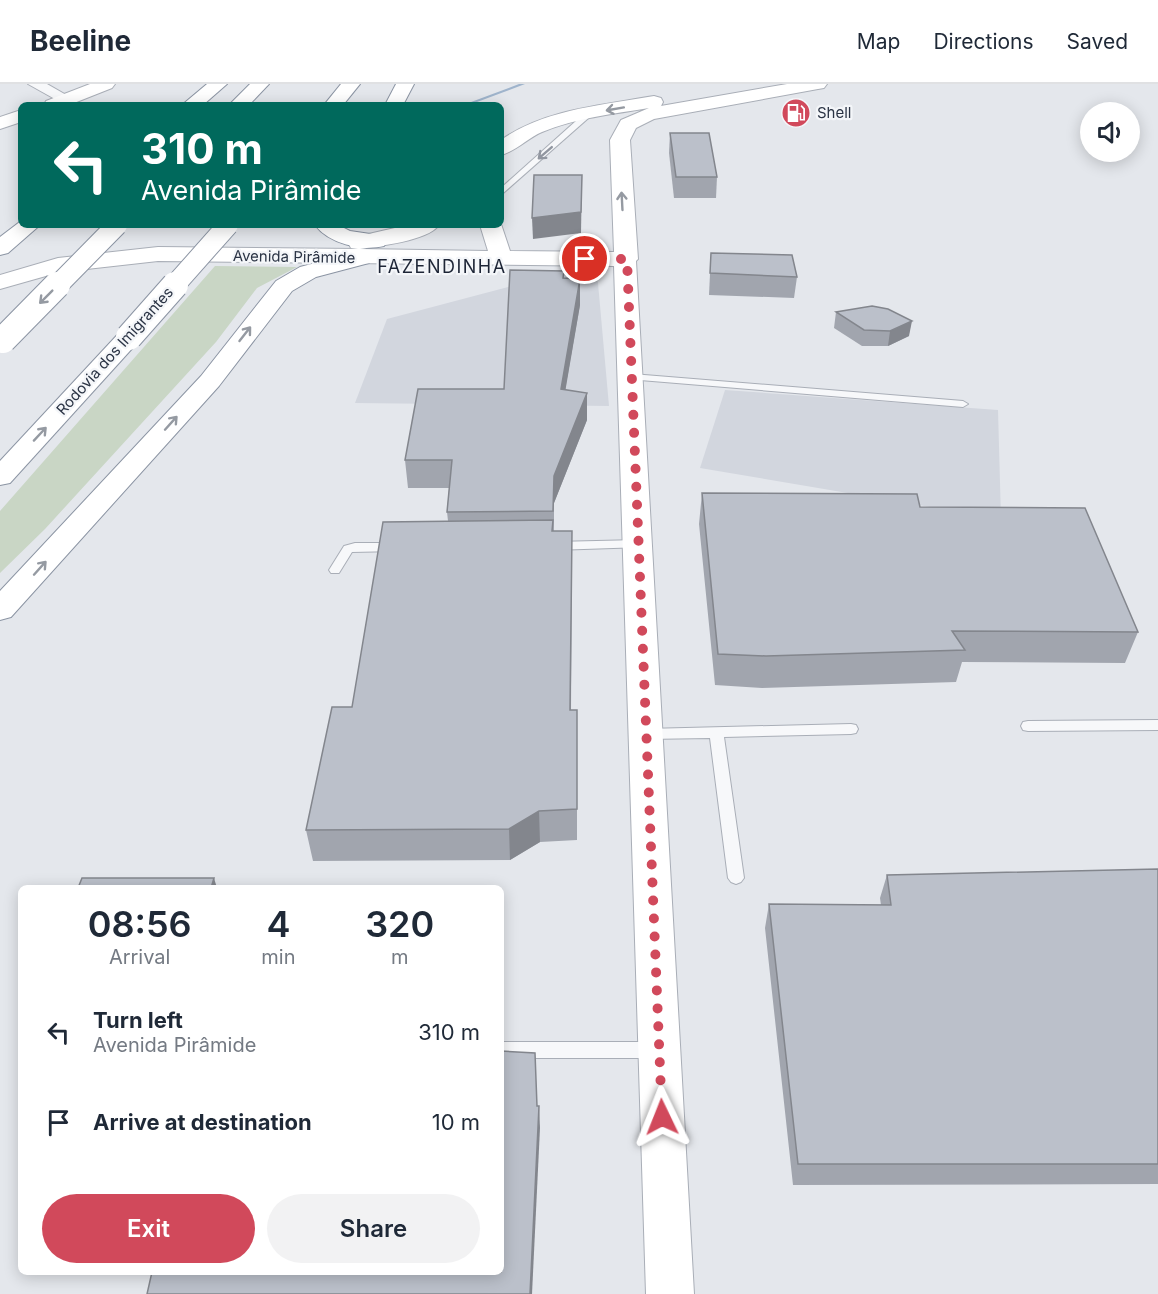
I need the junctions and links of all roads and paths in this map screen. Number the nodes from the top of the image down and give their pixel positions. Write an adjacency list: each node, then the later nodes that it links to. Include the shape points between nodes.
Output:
1 (35, 84): 9 (street)
2 (106, 84): 9 (main road)
3 (218, 84): 10 (main road)
4 (260, 84): 11 (main road)
5 (351, 84): 12 (main road)
6 (405, 84): 13 (main road)
7 (756, 84): 15 (main road, one-way to 15)
8 (818, 84): 17 (main road, via 649,114 628,124)
9 (60, 102)
10 (195, 102)
11 (241, 102)
12 (336, 102)
13 (396, 102)
14 (18, 117): 16 (main road)
15 (575, 120): 17 (main road); 18 (main road, via 524,134); 19 (lane, one-way to 19)
16 (0, 123)
17 (620, 140): 29 (main road, one-way to 17)
18 (504, 147)
19 (504, 189)
20 (25, 228): 26 (main road)
21 (114, 228): 32 (main road, one-way to 32, bridge)
22 (225, 228): 35 (main road, Rodovia dos Imigrantes, one-way to 22, bridge)
23 (329, 228): 27 (main road)
24 (420, 228): 27 (main road, Avenida Pirâmide)
25 (491, 228): 28 (main road)
26 (0, 248)
27 (368, 249): 28 (main road, Avenida Pirâmide); 30 (main road, Avenida Pirâmide, via 181,241 108,243 52,251); 31 (main road, Avenida Pirâmide, via 129,256 58,265); 40 (main road, one-way to 27, via 210,381 280,290 308,272)
28 (501, 258): 29 (main road, Avenida Pirâmide)
29 (627, 259): 33 (main road)
30 (0, 266)
31 (0, 282)
32 (2, 342)
33 (632, 377): 34 (lane); 36 (main road)
34 (963, 404)
35 (0, 477)
36 (639, 544): 37 (lane); 45 (main road)
37 (543, 546)
38 (414, 547): 39 (lane, via 348,549)
39 (335, 570)
40 (0, 610)
41 (1158, 725): 42 (lane)
42 (1028, 726)
43 (851, 729): 44 (lane)
44 (716, 732): 45 (lane); 46 (lane)
45 (646, 734): 48 (main road)
46 (736, 878)
47 (504, 1050): 48 (lane)
48 (660, 1051): 49 (main road)
49 (670, 1294)

